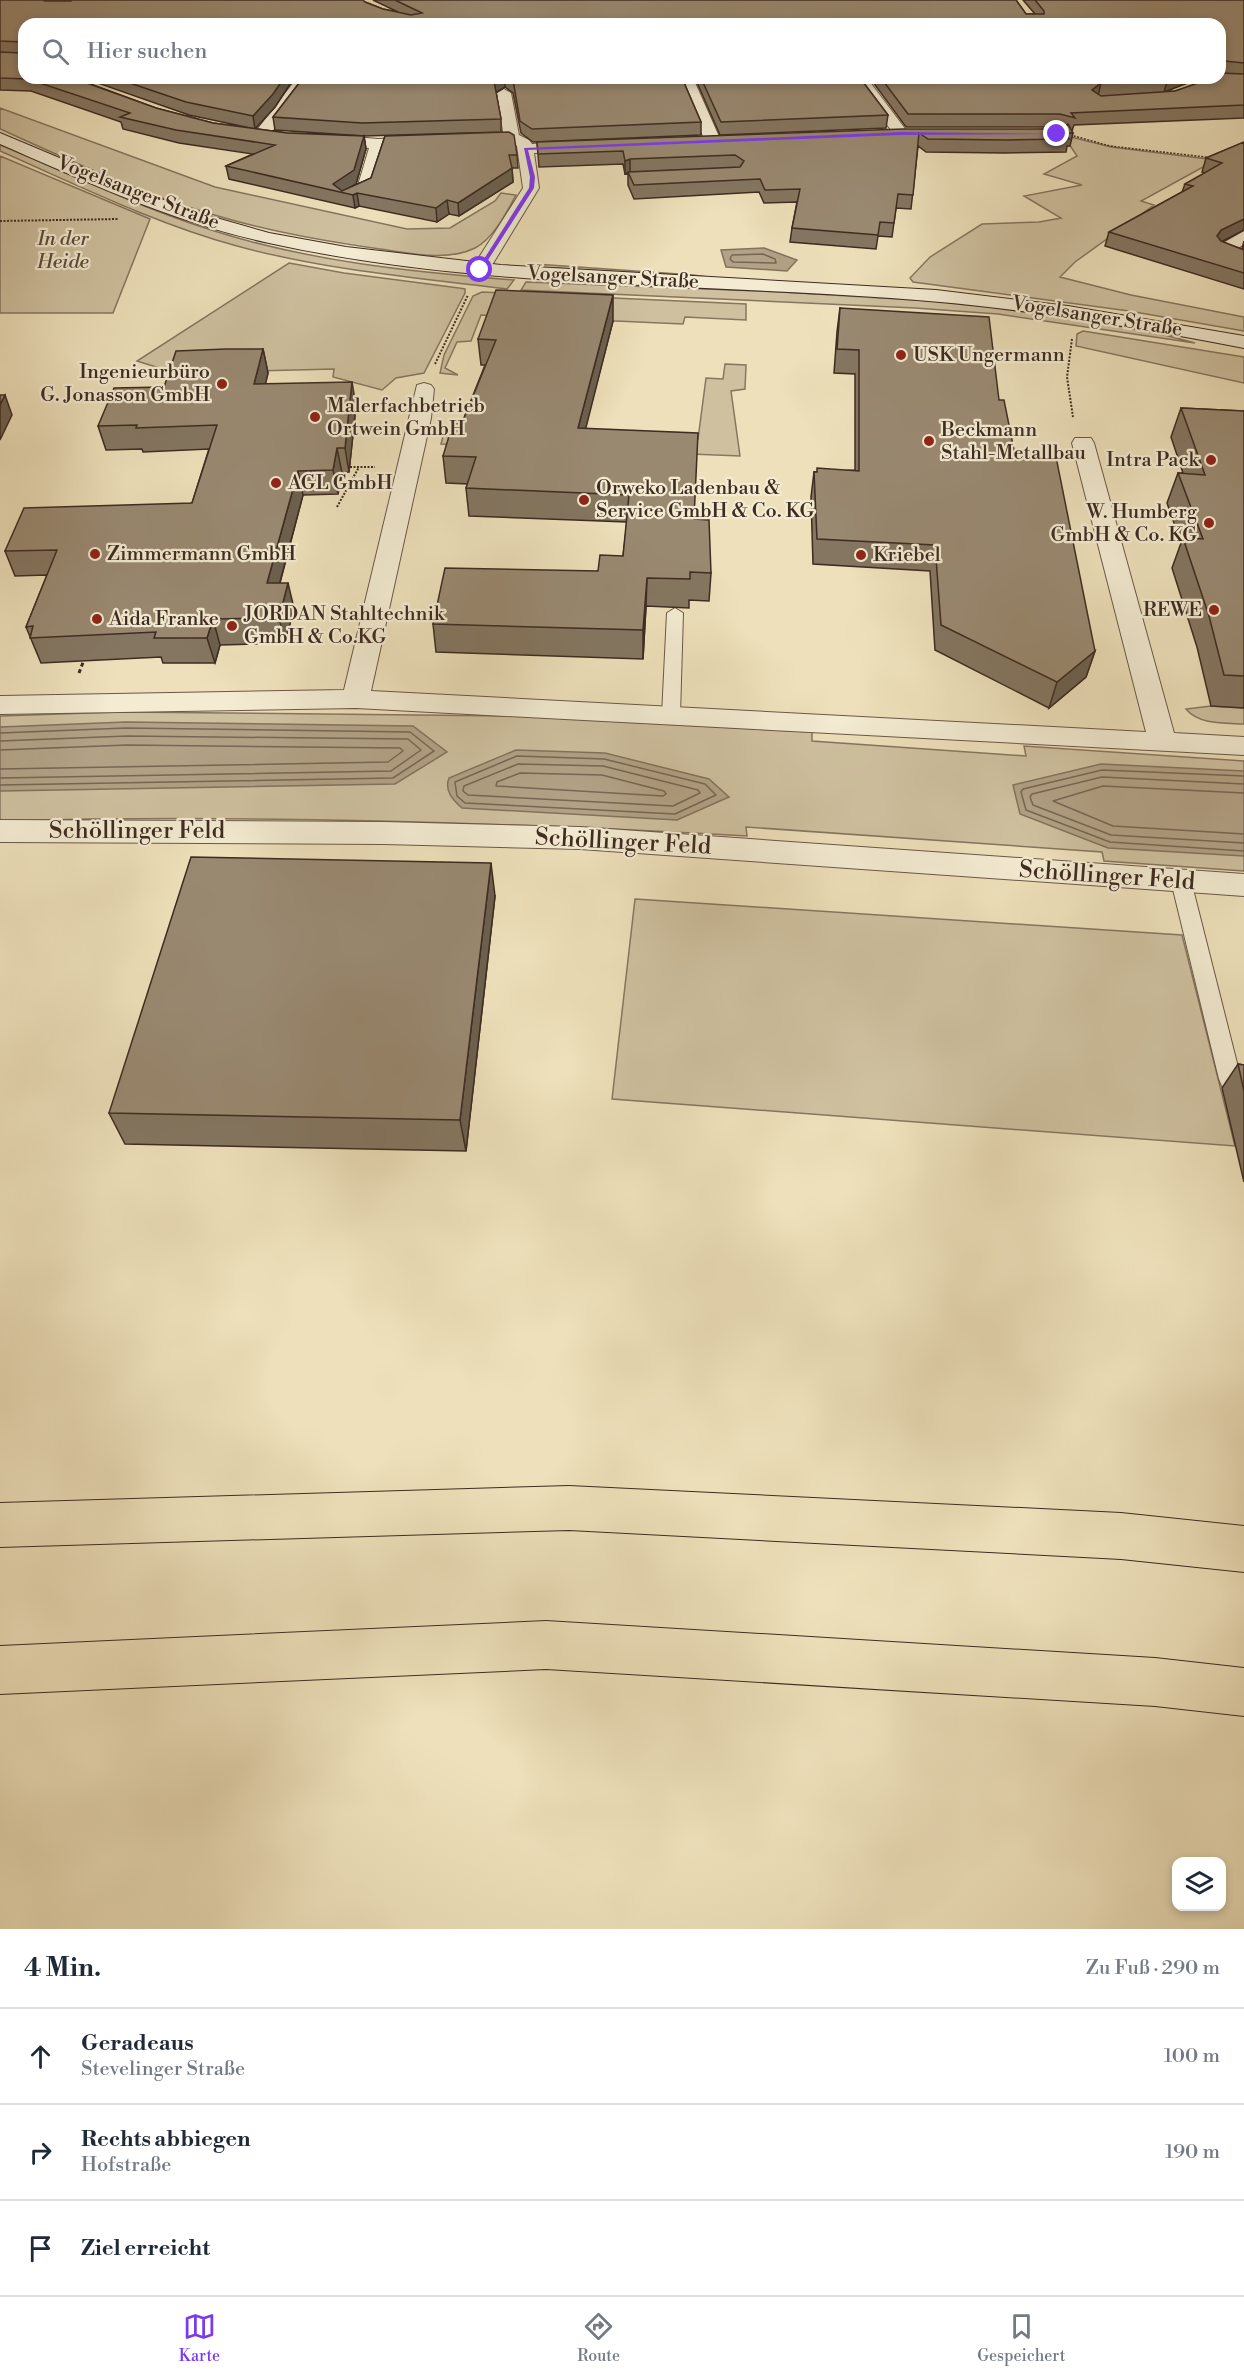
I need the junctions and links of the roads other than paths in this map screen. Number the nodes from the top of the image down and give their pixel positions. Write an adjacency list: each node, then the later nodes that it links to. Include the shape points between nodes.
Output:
1 (300, 84): 6 (street, via 282,111 256,134)
2 (689, 84): 11 (street, via 719,140)
3 (865, 84): 5 (street, via 906,134)
4 (504, 93): 10 (street)
5 (877, 134)
6 (280, 136)
7 (0, 138): 17 (street, Vogelsanger Straße, via 158,204 240,230 341,252)
8 (300, 138): 12 (street)
9 (445, 141): 12 (street)
10 (513, 142): 13 (street); 17 (street, via 532,177 531,188)
11 (691, 142)
12 (378, 144): 14 (street, via 365,188)
13 (595, 146)
14 (345, 198)
15 (1242, 238): 16 (street, via 1224,250)
16 (1244, 259)
17 (480, 270): 18 (street, Vogelsanger Straße, via 963,298 1084,313)
18 (1244, 342)
19 (423, 389): 22 (street, via 420,418)
20 (1083, 443): 25 (street)
21 (675, 613): 24 (lane)
22 (356, 699): 23 (street); 24 (street)
23 (0, 705)
24 (671, 715): 25 (street)
25 (1162, 741): 26 (street)
26 (1244, 746)
27 (0, 831): 28 (street, Schöllinger Feld, via 373,832 580,838)
28 (1181, 881): 29 (street, Schöllinger Feld); 30 (lane)
29 (1244, 885)
30 (1230, 1079)
31 (0, 1525): 32 (highway, via 569,1508 1121,1536)
32 (1244, 1549)
33 (0, 1670): 34 (highway, via 546,1645 1155,1682)
34 (1244, 1692)

